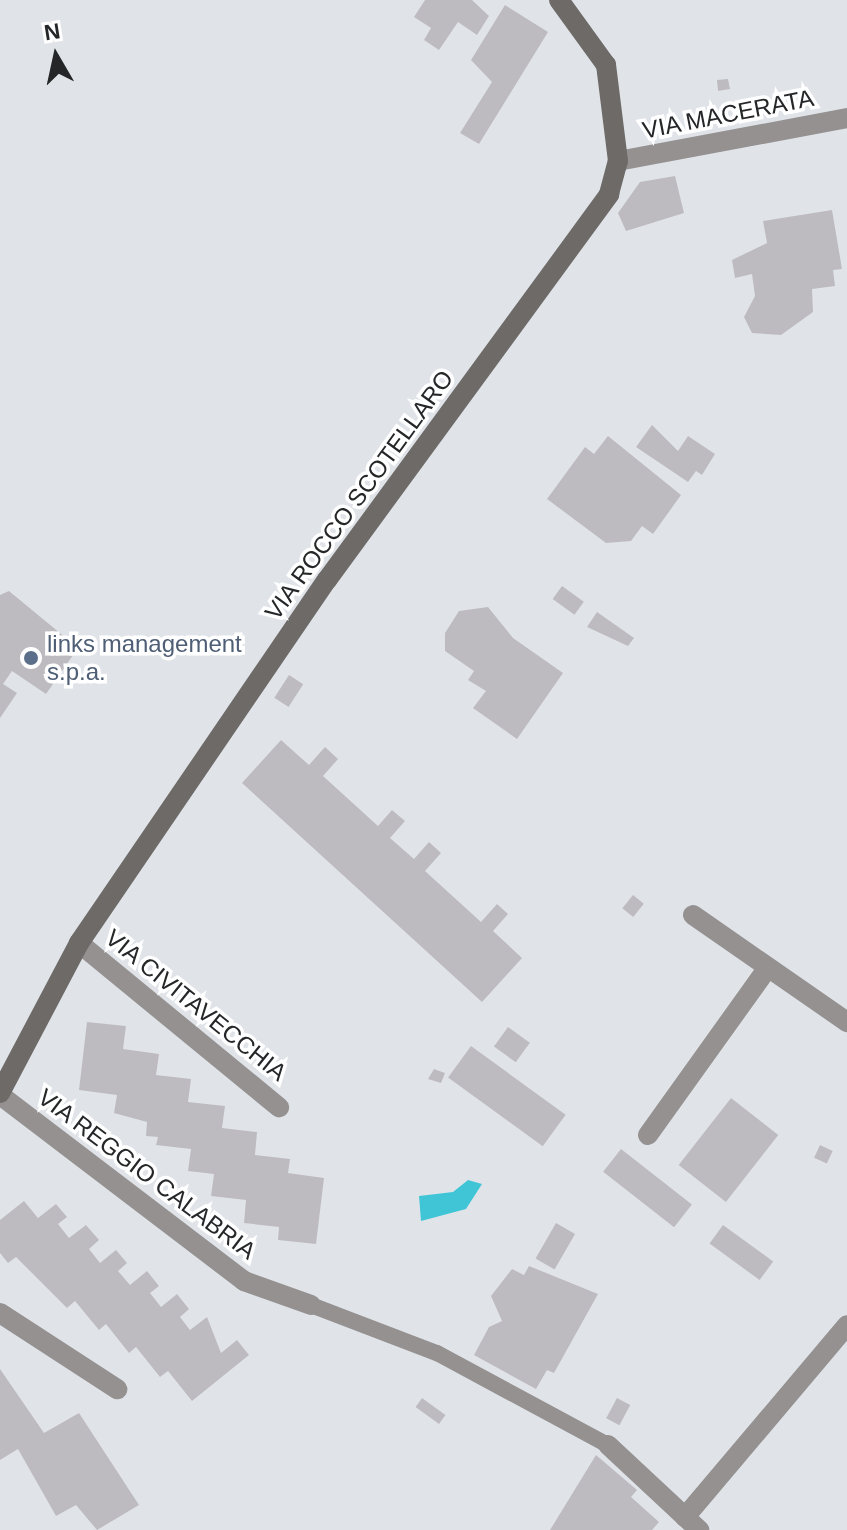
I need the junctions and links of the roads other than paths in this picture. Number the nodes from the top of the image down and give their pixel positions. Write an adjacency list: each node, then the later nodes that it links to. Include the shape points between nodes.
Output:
1 (559, 0): 3 (street, VIA ROCCO SCOTELLARO, via 606,65)
2 (847, 118): 3 (street, VIA MACERATA)
3 (618, 161): 5 (street, VIA ROCCO SCOTELLARO, via 609,194 327,580)
4 (693, 915): 6 (street)
5 (79, 943): 8 (street, VIA ROCCO SCOTELLARO); 9 (street, VIA CIVITAVECCHIA)
6 (767, 969): 7 (street); 10 (street)
7 (847, 1022)
8 (0, 1094): 11 (street, VIA REGGIO CALABRIA, via 244,1281)
9 (279, 1107)
10 (648, 1135)
11 (311, 1305): 15 (lane, via 437,1353)
12 (0, 1313): 14 (street)
13 (847, 1325): 16 (street)
14 (117, 1389)
15 (608, 1445): 16 (street)
16 (692, 1523)

